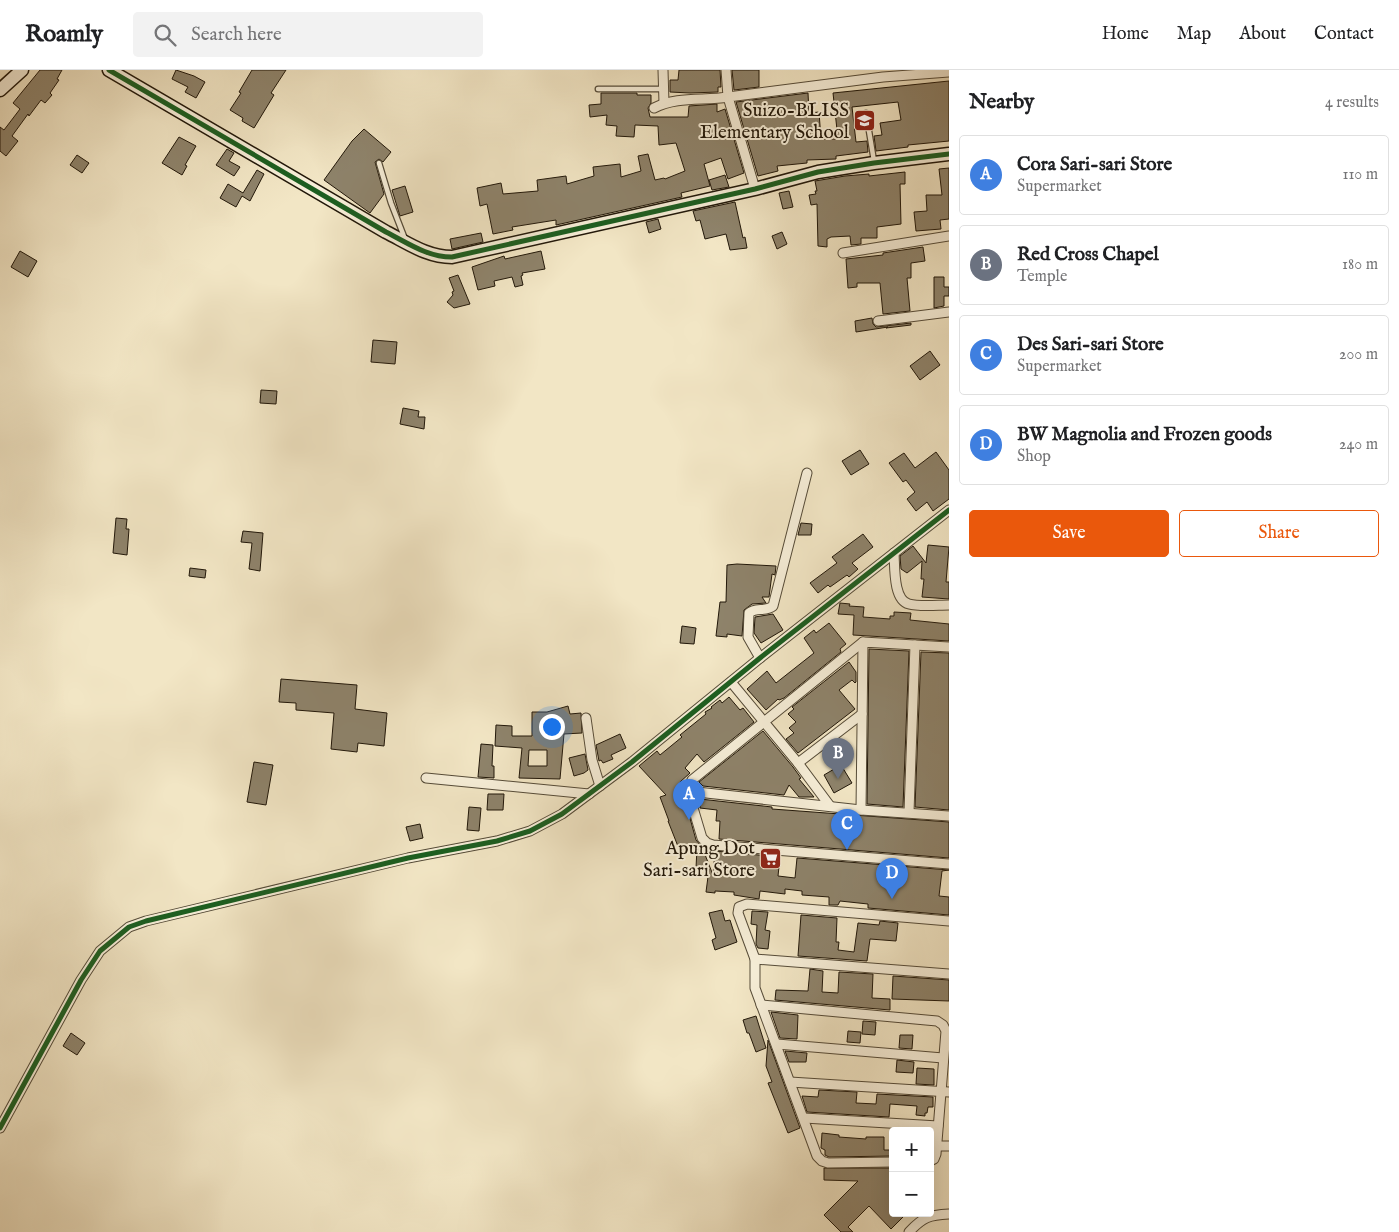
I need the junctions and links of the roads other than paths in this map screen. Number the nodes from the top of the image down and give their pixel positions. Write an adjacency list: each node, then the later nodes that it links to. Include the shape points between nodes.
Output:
1 (22, 70): 9 (street)
2 (109, 70): 19 (street)
3 (663, 70): 8 (street)
4 (726, 70): 10 (street)
5 (949, 72): 6 (street)
6 (883, 74): 10 (street)
7 (598, 89): 8 (lane)
8 (662, 89): 11 (street)
9 (0, 90)
10 (728, 97): 11 (street); 17 (street)
11 (664, 103): 12 (street)
12 (654, 108)
13 (866, 113): 16 (lane)
14 (949, 154): 16 (street)
15 (380, 163): 19 (lane)
16 (874, 163): 17 (street, via 818,172)
17 (755, 188): 19 (street, via 452,257 430,255)
18 (949, 236): 20 (street)
19 (406, 242)
20 (842, 253)
21 (949, 312): 22 (street)
22 (878, 321)
23 (807, 473): 30 (street, via 773,606 749,613 748,637)
24 (949, 510): 25 (street)
25 (894, 553): 26 (street, via 900,598 908,604); 30 (street)
26 (949, 605)
27 (863, 642): 28 (street); 32 (street); 34 (street)
28 (915, 644): 29 (street); 42 (street)
29 (949, 647)
30 (760, 658): 31 (street)
31 (731, 682): 34 (street); 37 (street)
32 (862, 714): 35 (street); 41 (street)
33 (586, 718): 37 (street, via 592,760)
34 (764, 722): 35 (street); 38 (street, via 692,780)
35 (798, 763): 40 (street)
36 (426, 778): 39 (street)
37 (600, 786): 39 (street)
38 (688, 792): 40 (street); 44 (street, via 702,838 707,843)
39 (589, 794): 56 (street, via 562,814 530,831 497,841 408,858 129,927 100,951 81,980)
40 (830, 806): 41 (street)
41 (861, 810): 42 (street)
42 (909, 812): 43 (street)
43 (949, 816)
44 (949, 864)
45 (949, 921): 46 (street, via 747,904 739,907 738,913)
46 (755, 959): 47 (street); 48 (street, via 755,988)
47 (949, 974)
48 (761, 1005): 49 (street, via 937,1021); 50 (street)
49 (947, 1031): 51 (street)
50 (777, 1044): 51 (street); 52 (street)
51 (943, 1058): 53 (street)
52 (790, 1082): 53 (street); 54 (street)
53 (945, 1092): 55 (street)
54 (804, 1118): 55 (street); 60 (street, via 822,1162)
55 (938, 1126): 57 (street)
56 (0, 1128)
57 (936, 1146): 58 (street); 59 (street)
58 (949, 1146)
59 (934, 1159)
60 (889, 1162)
61 (949, 1214): 62 (street, via 920,1220)
62 (909, 1232)

